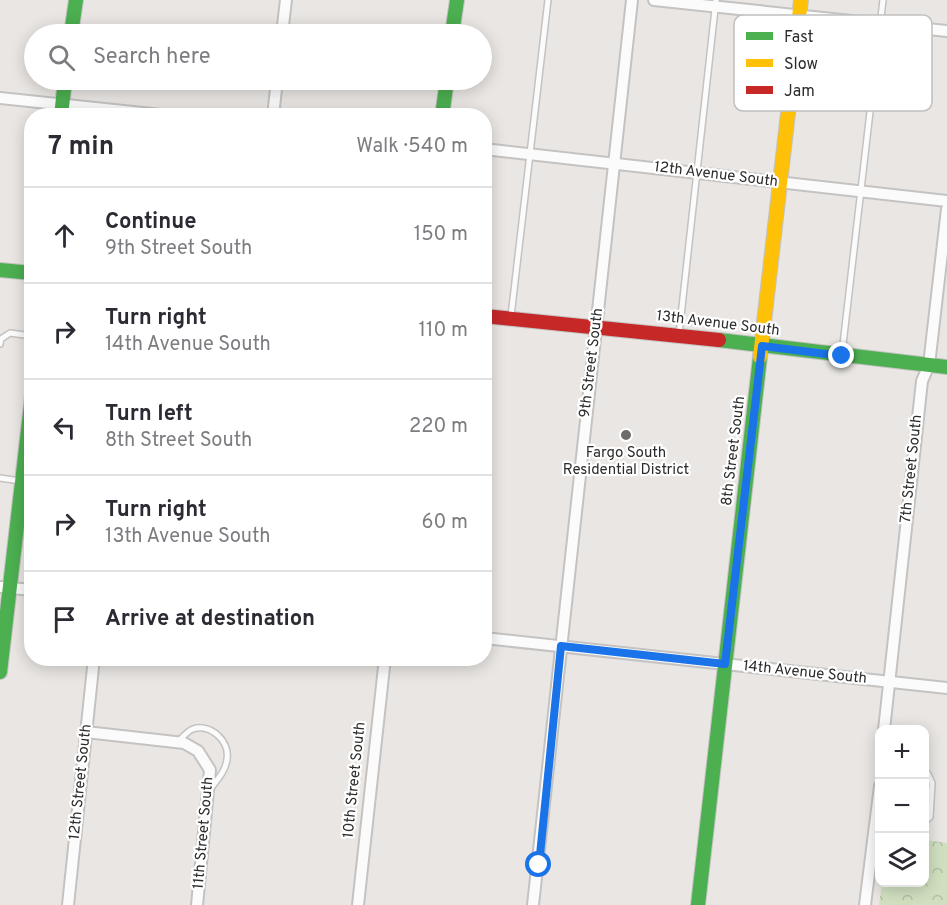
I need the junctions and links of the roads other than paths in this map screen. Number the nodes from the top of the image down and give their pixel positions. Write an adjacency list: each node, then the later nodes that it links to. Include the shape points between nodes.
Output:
1 (76, 0): 13 (street)
2 (286, 0): 14 (street)
3 (457, 0): 15 (street)
4 (548, 0): 29 (lane)
5 (632, 0): 30 (street, 9th Street South)
6 (654, 0): 9 (street)
7 (801, 0): 11 (street, 8th Street South)
8 (883, 0): 12 (lane)
9 (716, 3): 10 (street); 31 (lane)
10 (793, 15)
11 (799, 15)
12 (881, 15)
13 (72, 24)
14 (283, 24)
15 (453, 24)
16 (932, 29): 17 (street)
17 (947, 31)
18 (64, 90): 23 (street)
19 (276, 90): 24 (street)
20 (446, 90): 25 (street)
21 (0, 98): 22 (street)
22 (52, 108)
23 (62, 108)
24 (274, 108)
25 (443, 108)
26 (788, 111): 32 (street, 8th Street South)
27 (870, 111): 33 (lane)
28 (492, 150): 29 (street, 12th Avenue South)
29 (529, 154): 30 (street, 12th Avenue South); 39 (lane)
30 (615, 163): 31 (street, 12th Avenue South); 40 (street, 9th Street South)
31 (697, 172): 32 (street, 12th Avenue South); 42 (lane)
32 (779, 182): 33 (street, 12th Avenue South); 44 (street, 8th Street South)
33 (861, 191): 34 (street, 12th Avenue South); 45 (lane)
34 (947, 201)
35 (947, 209): 46 (street, 7th Street South)
36 (0, 270): 37 (street)
37 (24, 272)
38 (492, 317): 39 (street, 13th Avenue South)
39 (511, 318): 40 (street, 13th Avenue South)
40 (597, 326): 42 (street, 13th Avenue South); 55 (street, 9th Street South)
41 (24, 335): 43 (lane, via 10,333)
42 (678, 336): 44 (street, 13th Avenue South)
43 (0, 344)
44 (762, 346): 45 (street, 13th Avenue South); 56 (street, 8th Street South)
45 (842, 356): 46 (street, 13th Avenue South)
46 (929, 365): 47 (street, 13th Avenue South); 60 (street, 7th Street South, via 922,381)
47 (947, 367)
48 (24, 463): 50 (street)
49 (0, 478): 50 (lane)
50 (21, 482): 51 (street)
51 (4, 587): 52 (street); 53 (street)
52 (24, 589)
53 (2, 640): 59 (street)
54 (492, 640): 55 (street, 14th Avenue South)
55 (561, 646): 56 (street, 14th Avenue South); 72 (street, 9th Street South)
56 (725, 664): 60 (street, 14th Avenue South); 73 (street, 8th Street South)
57 (93, 666): 63 (street, 12th Street South)
58 (384, 666): 71 (street, 10th Street South)
59 (0, 671)
60 (889, 682): 61 (street, 14th Avenue South); 62 (street, 7th Street South)
61 (947, 688)
62 (884, 725)
63 (86, 732): 64 (street); 69 (street, 12th Street South)
64 (178, 742): 66 (street, 11th Street South, via 192,746 207,761); 66 (lane, via 190,730 204,728 226,744 225,769)
65 (929, 776): 67 (lane, via 933,783)
66 (210, 789): 70 (street, 11th Street South)
67 (929, 818)
68 (875, 823): 74 (street)
69 (68, 905)
70 (197, 905)
71 (358, 905)
72 (533, 905)
73 (698, 905)
74 (866, 905)

